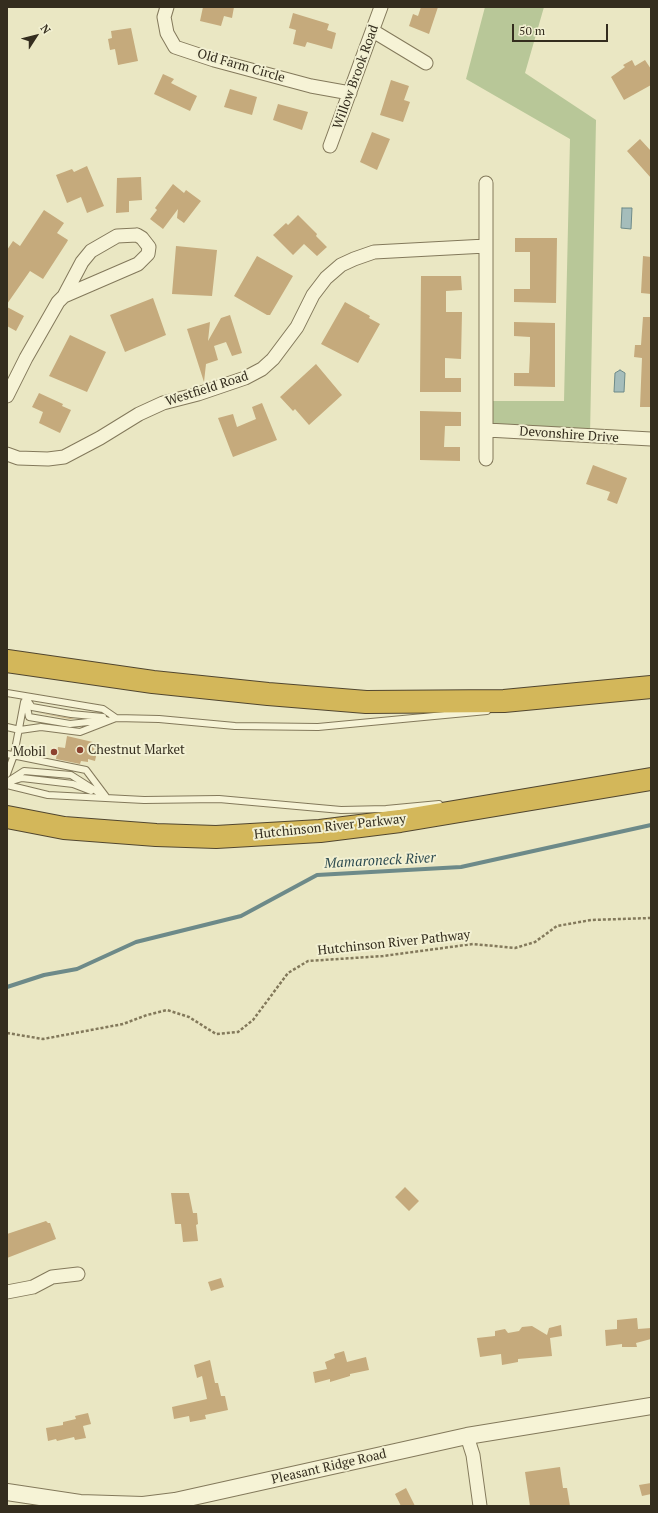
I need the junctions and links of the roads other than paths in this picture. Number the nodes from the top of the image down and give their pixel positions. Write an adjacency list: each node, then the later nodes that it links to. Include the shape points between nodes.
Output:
1 (167, 7): 5 (street, Old Farm Circle, via 164,18 167,33 175,47 311,86)
2 (381, 7): 3 (street, Willow Brook Road)
3 (373, 31): 4 (street); 5 (street, Willow Brook Road)
4 (426, 63)
5 (350, 93): 6 (street, Willow Brook Road)
6 (330, 146)
7 (486, 183): 8 (street)
8 (486, 246): 11 (street); 13 (street, Westfield Road, via 374,252 354,259 341,265 326,278 313,296 297,327 273,359 262,369 211,390 163,403 64,457 18,458)
9 (64, 296): 9 (street, via 138,264 148,254 149,247 137,235 117,236 103,243 91,251 82,262); 10 (street, via 26,358)
10 (7, 396)
11 (487, 430): 12 (street, Devonshire Drive); 14 (street)
12 (651, 439)
13 (7, 454)
14 (486, 459)
15 (7, 661): 17 (highway, via 152,682 366,702 504,701)
16 (651, 687): 17 (highway)
17 (609, 692): 20 (lane)
18 (7, 693): 19 (lane)
19 (25, 697): 22 (lane, via 103,709); 22 (lane, via 32,708); 22 (lane, via 29,717 70,724); 24 (lane)
20 (509, 708)
21 (493, 710): 22 (lane, via 318,727 235,726)
22 (116, 718): 24 (lane, via 80,732 41,727)
23 (7, 727): 24 (lane)
24 (20, 730): 26 (lane)
25 (7, 754): 26 (lane)
26 (14, 755): 27 (lane); 30 (lane, via 86,770)
27 (7, 774)
28 (651, 779): 31 (highway, Hutchinson River Parkway)
29 (7, 783): 30 (lane, via 48,795); 30 (lane, via 24,771 71,775)
30 (107, 798): 33 (lane, via 219,799 341,810)
31 (532, 800): 32 (lane); 34 (highway, Hutchinson River Parkway, via 320,831 216,837 64,828)
32 (465, 803)
33 (443, 804)
34 (7, 817)
35 (78, 1274): 36 (street, via 52,1276 33,1287)
36 (7, 1292)
37 (651, 1406): 38 (street, Pleasant Ridge Road)
38 (467, 1436): 39 (street, Pleasant Ridge Road, via 170,1502 143,1505 80,1503); 40 (street, via 473,1455)
39 (7, 1492)
40 (480, 1506)

